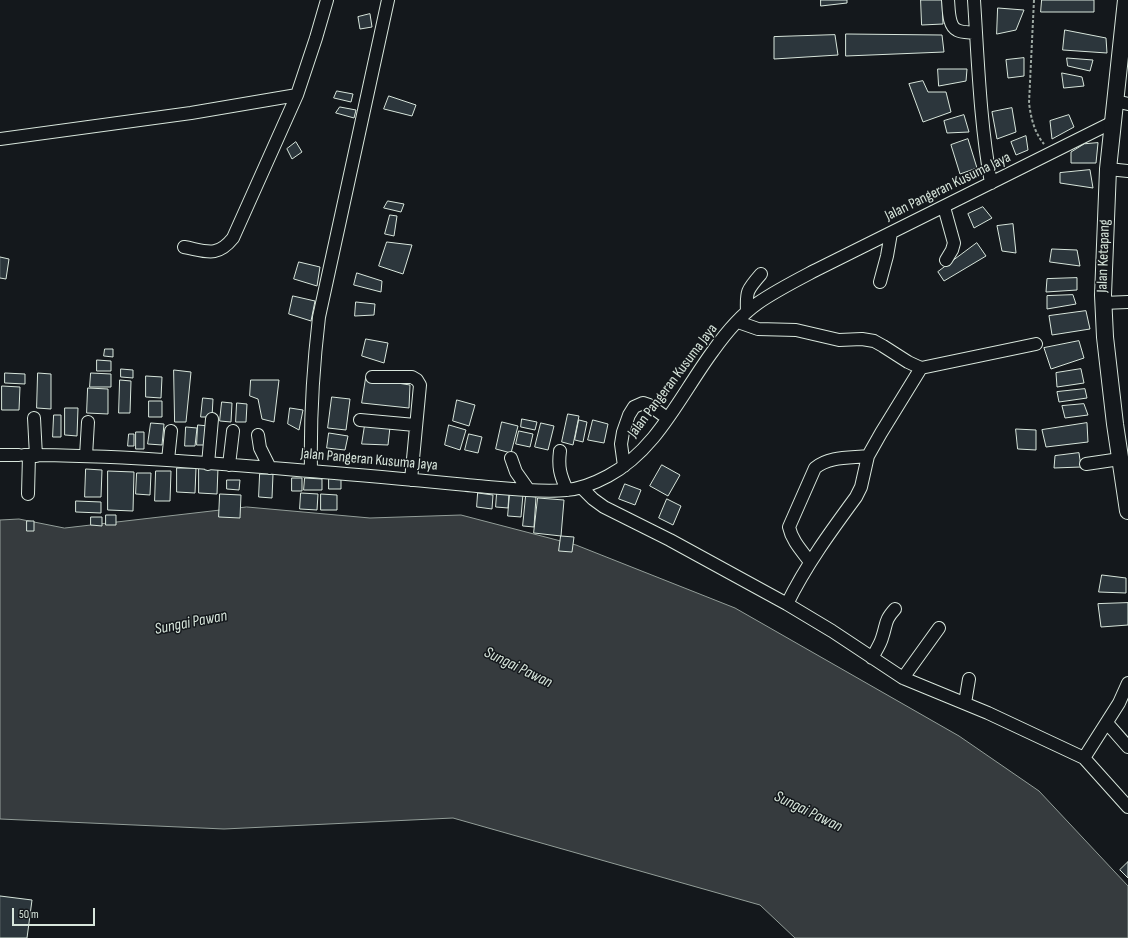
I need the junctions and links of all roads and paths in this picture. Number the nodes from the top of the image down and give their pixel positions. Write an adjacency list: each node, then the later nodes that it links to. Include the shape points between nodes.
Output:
1 (327, 0): 9 (street)
2 (388, 0): 52 (street, via 319,317 310,437)
3 (948, 0): 7 (street, via 952,26 957,30)
4 (974, 0): 7 (street)
5 (1034, 0): 13 (path, via 1031,118 1040,139)
6 (1126, 0): 8 (main road, Jalan Ketapang)
7 (976, 33): 16 (street, via 984,140)
8 (1126, 39): 10 (main road, Jalan Ketapang)
9 (297, 95): 12 (street, via 191,113); 19 (street, via 233,238 226,247 213,252)
10 (1122, 102): 11 (main road, Jalan Ketapang)
11 (1113, 122): 13 (street, Jalan Pangeran Kusuma Jaya); 14 (main road, Jalan Ketapang)
12 (0, 139)
13 (1052, 152): 16 (street, Jalan Pangeran Kusuma Jaya)
14 (1108, 169): 15 (street); 24 (main road, Jalan Ketapang)
15 (1128, 171)
16 (991, 183): 17 (street, Jalan Pangeran Kusuma Jaya)
17 (944, 207): 18 (street, Jalan Pangeran Kusuma Jaya); 20 (street, via 954,243)
18 (891, 233): 22 (street); 25 (street, Jalan Pangeran Kusuma Jaya, via 779,290)
19 (184, 247)
20 (946, 260)
21 (761, 274): 25 (street, via 746,294)
22 (880, 282)
23 (1128, 302): 24 (street)
24 (1103, 303): 45 (main road, Jalan Ketapang)
25 (747, 312): 26 (street, Jalan Pangeran Kusuma Jaya)
26 (738, 322): 28 (street, via 758,329 796,330 839,340 874,341); 31 (street, Jalan Pangeran Kusuma Jaya, via 712,351)
27 (1036, 344): 28 (street)
28 (921, 368): 43 (street)
29 (372, 377): 35 (street, via 412,377 417,380 420,385)
30 (34, 418): 41 (street)
31 (667, 418): 50 (street, Jalan Pangeran Kusuma Jaya, via 651,440); 50 (street, via 643,403 634,407 623,432 621,444)
32 (212, 419): 47 (street)
33 (360, 420): 35 (street)
34 (88, 422): 42 (street)
35 (415, 425): 53 (street)
36 (171, 431): 46 (street)
37 (233, 431): 49 (street)
38 (258, 435): 51 (street, via 260,448)
39 (560, 451): 56 (street, via 560,474)
40 (0, 455): 41 (street, Jalan Pangeran Kusuma Jaya)
41 (27, 455): 42 (street, Jalan Pangeran Kusuma Jaya); 57 (street)
42 (86, 456): 46 (street, Jalan Pangeran Kusuma Jaya)
43 (868, 456): 59 (street, via 856,497); 59 (street, via 832,460 815,468 789,527 796,543)
44 (511, 458): 55 (street, via 516,472)
45 (1120, 459): 48 (street); 58 (main road, Jalan Ketapang)
46 (168, 460): 47 (street, Jalan Pangeran Kusuma Jaya)
47 (208, 464): 49 (street, Jalan Pangeran Kusuma Jaya)
48 (1086, 464)
49 (229, 465): 51 (street, Jalan Pangeran Kusuma Jaya)
50 (624, 466): 54 (street, Jalan Pangeran Kusuma Jaya, via 607,477)
51 (270, 468): 52 (street, Jalan Pangeran Kusuma Jaya)
52 (311, 471): 53 (street, Jalan Pangeran Kusuma Jaya)
53 (411, 480): 55 (street, Jalan Pangeran Kusuma Jaya)
54 (581, 487): 56 (street, Jalan Pangeran Kusuma Jaya); 60 (street, via 604,507)
55 (528, 489): 56 (street, Jalan Pangeran Kusuma Jaya)
56 (567, 490)
57 (28, 494)
58 (1128, 511)
59 (810, 562): 60 (street)
60 (787, 604): 63 (street)
61 (895, 609): 63 (street, via 888,616 882,639)
62 (940, 628): 64 (street)
63 (872, 658): 64 (street)
64 (902, 678): 67 (street)
65 (969, 680): 67 (street)
66 (1128, 683): 68 (street)
67 (965, 703): 70 (street)
68 (1107, 723): 69 (street); 70 (street)
69 (1128, 747)
70 (1084, 758): 71 (street)
71 (1128, 807)

